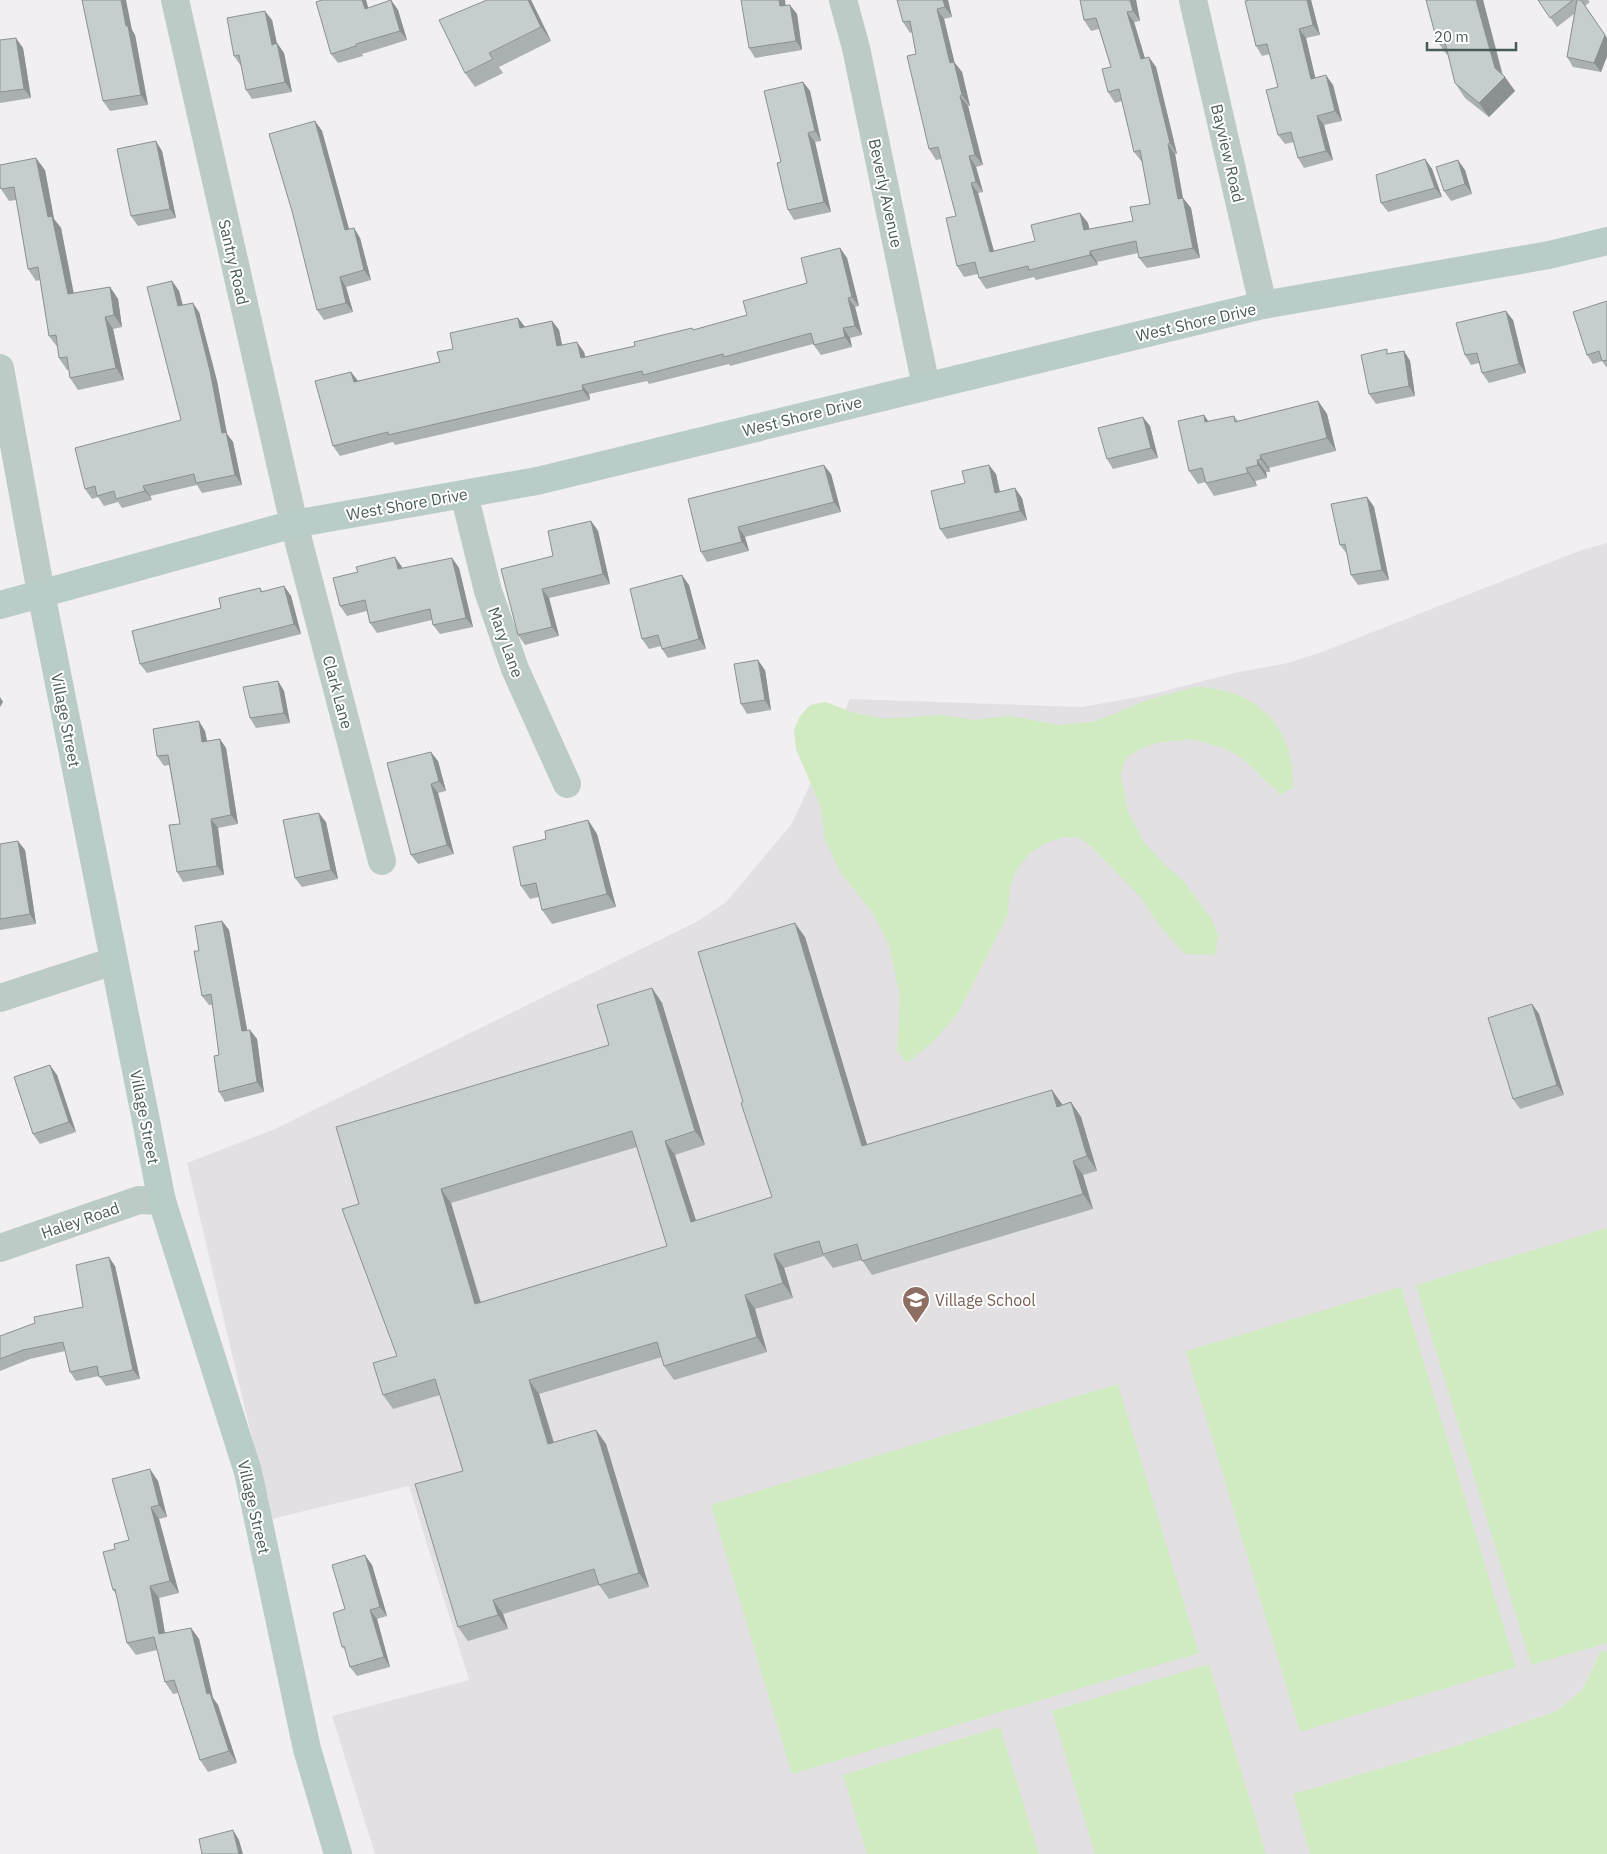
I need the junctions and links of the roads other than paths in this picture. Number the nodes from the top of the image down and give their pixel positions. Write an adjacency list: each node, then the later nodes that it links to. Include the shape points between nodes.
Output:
1 (175, 0): 9 (street, Santry Road)
2 (843, 0): 7 (street, Beverly Avenue, via 856,48)
3 (1193, 0): 5 (street, Bayview Road)
4 (1607, 241): 5 (main road, West Shore Drive, via 1549,255)
5 (1263, 306): 7 (main road, West Shore Drive)
6 (0, 368): 10 (street, Village Street)
7 (926, 386): 8 (main road, West Shore Drive, via 537,481)
8 (464, 494): 9 (main road, West Shore Drive); 12 (street, Mary Lane, via 488,591 515,669)
9 (294, 524): 10 (main road, West Shore Drive); 13 (street, Clark Lane)
10 (41, 593): 11 (main road, West Shore Drive); 14 (main road, Village Street)
11 (0, 605)
12 (567, 784)
13 (382, 861)
14 (114, 961): 15 (street); 16 (main road, Village Street)
15 (0, 998)
16 (162, 1201): 17 (street, Haley Road, via 139,1200); 18 (main road, Village Street, via 248,1472 307,1749)
17 (0, 1248)
18 (338, 1854)

